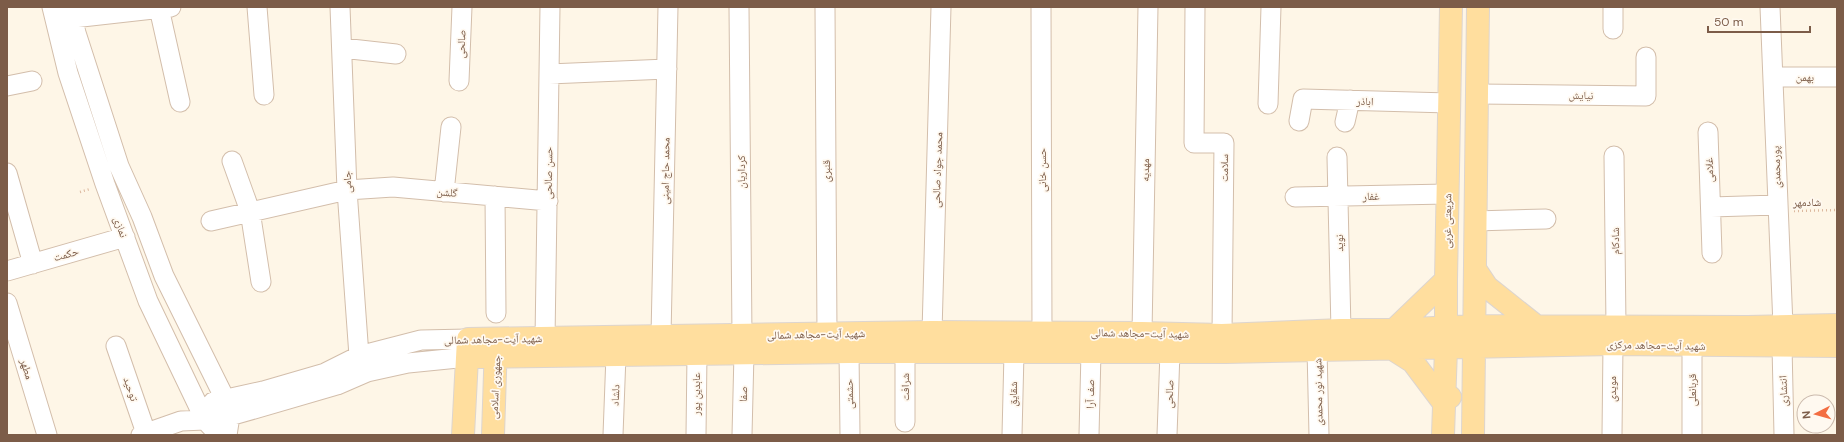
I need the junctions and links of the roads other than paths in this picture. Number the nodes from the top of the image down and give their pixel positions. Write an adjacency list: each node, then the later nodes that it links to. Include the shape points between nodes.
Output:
1 (52, 7): 58 (street, نمازی, via 68,73)
2 (257, 7): 32 (street)
3 (340, 7): 21 (street, جامی)
4 (462, 7): 28 (street, صالحی)
5 (550, 7): 25 (street, حسن صالحی)
6 (668, 7): 24 (street, محمد حاج امینی)
7 (739, 7): 83 (street, کرداریان)
8 (825, 7): 73 (street, قنبری)
9 (942, 7): 70 (street, محمد جواد صالحی)
10 (1041, 7): 71 (street, حسن خانی)
11 (1148, 7): 72 (street, مهدیه)
12 (1194, 7): 74 (street, سلامت, via 1194,143 1224,143)
13 (1271, 7): 36 (street)
14 (1451, 7): 35 (main road, شریعتی غربی)
15 (1478, 7): 31 (main road)
16 (1613, 7): 20 (street)
17 (1770, 7): 26 (street, پورمحمدی)
18 (165, 8): 19 (street); 34 (street)
19 (72, 13): 100 (street, نمازی, via 119,166 164,276)
20 (1613, 29)
21 (342, 48): 22 (street); 45 (street, جامی)
22 (396, 54)
23 (1646, 57): 31 (street, نیایش, via 1646,96)
24 (667, 69): 25 (street); 76 (street, محمد حاج امینی)
25 (549, 74): 51 (street, حسن صالحی)
26 (1773, 77): 27 (street, بهمن); 53 (street, پورمحمدی)
27 (1837, 78)
28 (459, 80)
29 (32, 81): 30 (street)
30 (7, 86)
31 (1477, 94): 57 (main road)
32 (264, 96)
33 (1350, 100): 35 (street, اباذر); 37 (street, اباذر, via 1303,99); 38 (street)
34 (180, 102)
35 (1449, 103): 47 (main road, شریعتی غربی)
36 (1268, 104)
37 (1299, 121)
38 (1345, 122)
39 (451, 127): 46 (street)
40 (1708, 132): 52 (street, غلامی)
41 (1614, 156): 75 (street, شادکام)
42 (1337, 157): 49 (street, نوید)
43 (232, 162): 54 (street)
44 (7, 173): 60 (street)
45 (347, 190): 46 (street, گلشن, via 393,187); 54 (street, گلشن); 97 (street, جامی)
46 (444, 192): 48 (street, گلشن)
47 (1448, 194): 49 (street, غفار); 63 (main road, شریعتی غربی)
48 (495, 196): 51 (street, گلشن); 66 (street)
49 (1339, 196): 50 (street, غفار); 69 (street, نوید)
50 (1295, 197)
51 (548, 201): 80 (street, حسن صالحی)
52 (1711, 207): 53 (street); 59 (street, غلامی)
53 (1777, 208): 78 (street, پورمحمدی)
54 (250, 211): 56 (street, گلشن); 64 (street)
55 (1546, 219): 57 (street)
56 (211, 221)
57 (1475, 221): 61 (main road)
58 (125, 237): 60 (street, حکمت); 101 (street, نمازی, via 148,301)
59 (1712, 253)
60 (33, 264): 62 (street, حکمت)
61 (1475, 269): 68 (main road, via 1487,287); 77 (main road)
62 (7, 271)
63 (1446, 280): 79 (main road, شریعتی غربی); 82 (main road)
64 (260, 282)
65 (7, 303): 104 (street, مطهر)
66 (496, 313)
67 (1837, 325): 78 (main road, شهید آیت-مجاهد مرکزی)
68 (1536, 326): 75 (main road, شهید آیت-مجاهد مرکزی); 77 (main road, شهید آیت-مجاهد مرکزی)
69 (1341, 330): 74 (main road, شهید آیت-مجاهد شمالی); 81 (main road, شهید آیت-مجاهد شمالی)
70 (932, 332): 71 (main road, شهید آیت-مجاهد شمالی); 73 (main road, شهید آیت-مجاهد شمالی)
71 (1042, 332): 72 (main road, شهید آیت-مجاهد شمالی)
72 (1142, 333): 74 (main road, شهید آیت-مجاهد شمالی)
73 (827, 334): 83 (main road, شهید آیت-مجاهد شمالی)
74 (1222, 335)
75 (1614, 335): 77 (main road, شهید آیت-مجاهد مرکزی); 78 (main road, شهید آیت-مجاهد مرکزی); 84 (main road, شهید آیت-مجاهد مرکزی); 119 (street, مویدی)
76 (661, 336): 80 (main road, شهید آیت-مجاهد شمالی); 83 (main road, شهید آیت-مجاهد شمالی)
77 (1474, 336): 79 (main road, شهید آیت-مجاهد شمالی); 98 (main road)
78 (1782, 336): 84 (main road, شهید آیت-مجاهد مرکزی); 86 (main road, شهید آیت-مجاهد مرکزی); 121 (street, انتشاری)
79 (1446, 338): 82 (main road, شهید آیت-مجاهد شمالی); 99 (main road, شریعتی غربی)
80 (545, 339): 87 (main road, شهید آیت-مجاهد شمالی)
81 (1368, 339): 82 (main road, شهید آیت-مجاهد شمالی); 89 (main road, شهید آیت-مجاهد شمالی)
82 (1392, 339): 99 (main road)
83 (743, 345): 90 (main road, شهید آیت-مجاهد شمالی); 95 (main road, شهید آیت-مجاهد شمالی); 111 (street, صفا)
84 (1692, 345): 120 (street, قربانعلی)
85 (116, 346): 103 (street, توحید)
86 (1837, 346)
87 (497, 347): 88 (main road, شهید آیت-مجاهد شمالی); 96 (main road, شهید آیت-مجاهد شمالی); 108 (main road, جمهوری اسلامی)
88 (468, 348): 97 (street, شهید آیت-مجاهد شمالی, via 422,340); 100 (street, شهید آیت-مجاهد شمالی, via 367,372 337,385); 107 (main road)
89 (1317, 349): 93 (main road, شهید آیت-مجاهد شمالی); 116 (street, شهید نور محمدی)
90 (849, 352): 91 (main road, شهید آیت-مجاهد شمالی); 112 (street, حشمتی)
91 (905, 352): 94 (main road, شهید آیت-مجاهد شمالی); 102 (street, شرافت)
92 (1091, 352): 93 (main road, شهید آیت-مجاهد شمالی); 94 (main road, شهید آیت-مجاهد شمالی); 114 (street, صف آرا)
93 (1170, 352): 115 (street, صالحی)
94 (1014, 353): 113 (street, شقایق)
95 (697, 354): 96 (main road, شهید آیت-مجاهد شمالی); 110 (street, عابدین پور)
96 (616, 355): 109 (street, دلشاد)
97 (359, 356): 100 (street, شهید آیت-مجاهد شمالی, via 325,373 263,391)
98 (1474, 400): 99 (main road, via 1453,395); 118 (main road)
99 (1443, 402): 117 (main road, شریعتی غربی)
100 (228, 408): 101 (street, شهید آیت-مجاهد شمالی); 106 (street)
101 (201, 413): 103 (street); 105 (street, نمازی)
102 (905, 422)
103 (143, 434)
104 (47, 435)
105 (219, 435)
106 (227, 435)
107 (463, 435)
108 (493, 435)
109 (613, 435)
110 (696, 435)
111 (742, 435)
112 (850, 435)
113 (1012, 435)
114 (1089, 435)
115 (1167, 435)
116 (1318, 435)
117 (1443, 435)
118 (1473, 435)
119 (1612, 435)
120 (1692, 435)
121 (1784, 435)

